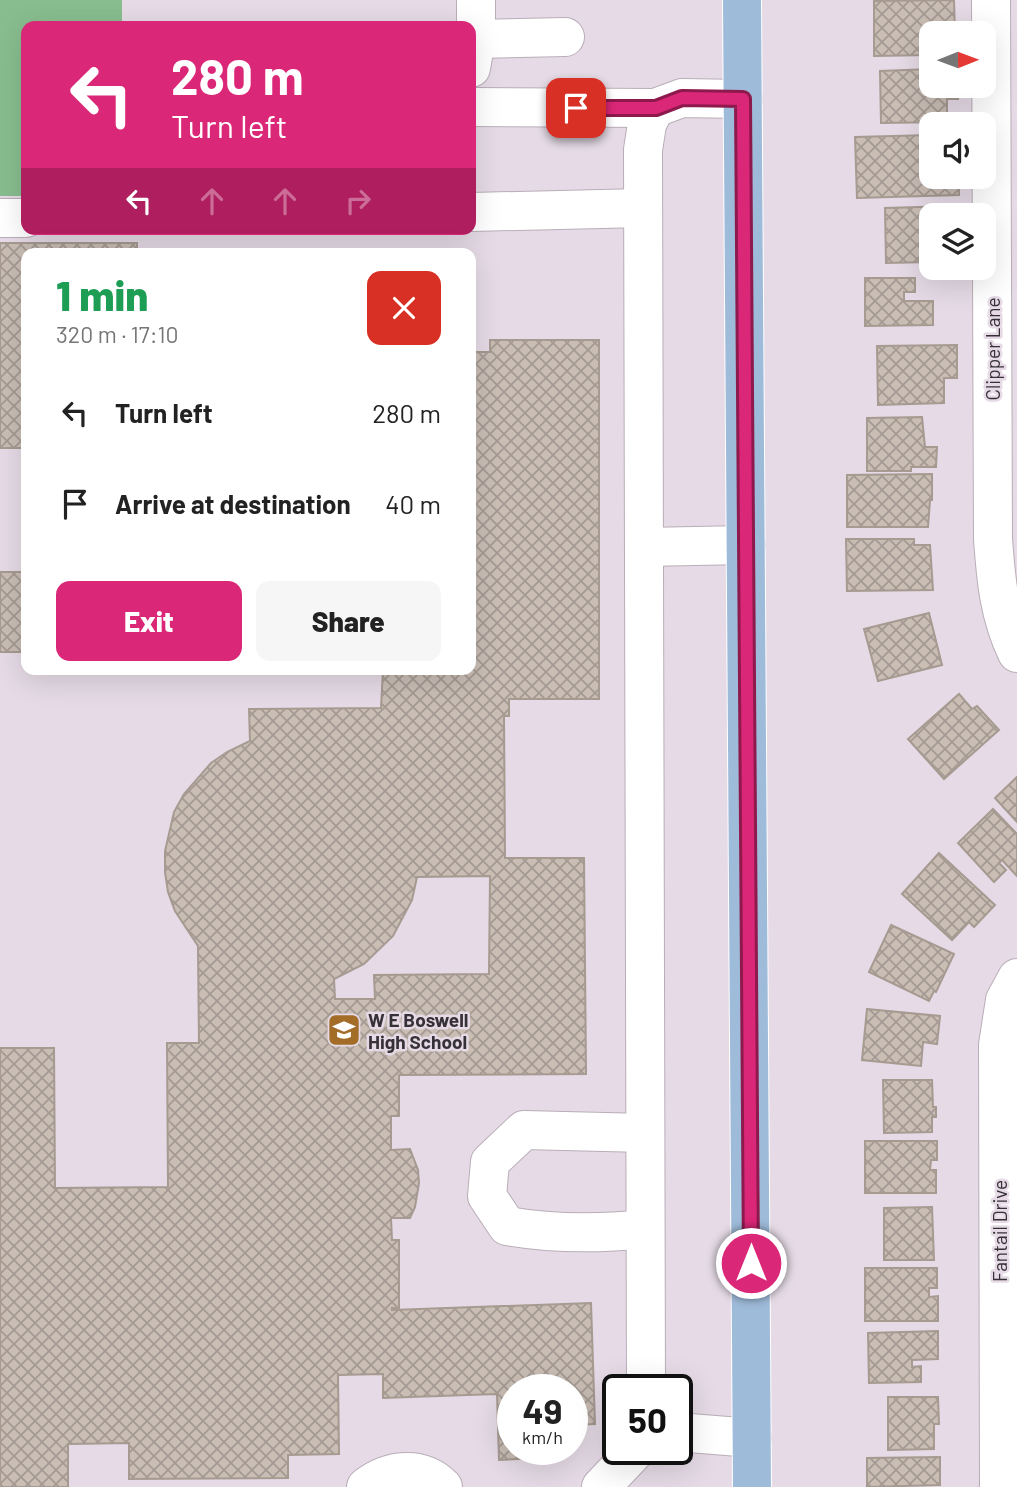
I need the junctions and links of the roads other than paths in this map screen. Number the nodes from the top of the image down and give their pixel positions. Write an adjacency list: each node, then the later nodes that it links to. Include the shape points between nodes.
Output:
1 (476, 0): 4 (street)
2 (742, 0): 7 (main road)
3 (990, 0): 16 (street, Clipper Lane, via 993,539 996,591)
4 (475, 21)
5 (565, 37): 6 (street)
6 (476, 53)
7 (743, 99): 9 (street, via 682,98); 14 (main road)
8 (476, 107): 9 (street)
9 (656, 108): 10 (street, via 647,124 643,150)
10 (643, 208): 11 (street); 15 (street)
11 (476, 212)
12 (0, 218): 13 (street)
13 (21, 218)
14 (746, 545): 15 (street); 22 (main road)
15 (644, 547): 18 (street)
16 (1017, 653)
17 (1017, 978): 28 (street, Fantail Drive, via 1005,1000 998,1045)
18 (645, 1133): 19 (street); 19 (street, via 524,1130 490,1162 487,1196 507,1226 544,1232)
19 (645, 1229): 20 (street)
20 (646, 1374)
21 (693, 1433): 22 (street)
22 (752, 1438): 27 (main road)
23 (622, 1465): 26 (street)
24 (366, 1487): 25 (street, via 383,1475 402,1471 421,1473)
25 (443, 1487)
26 (601, 1487)
27 (752, 1487)
28 (999, 1487)

